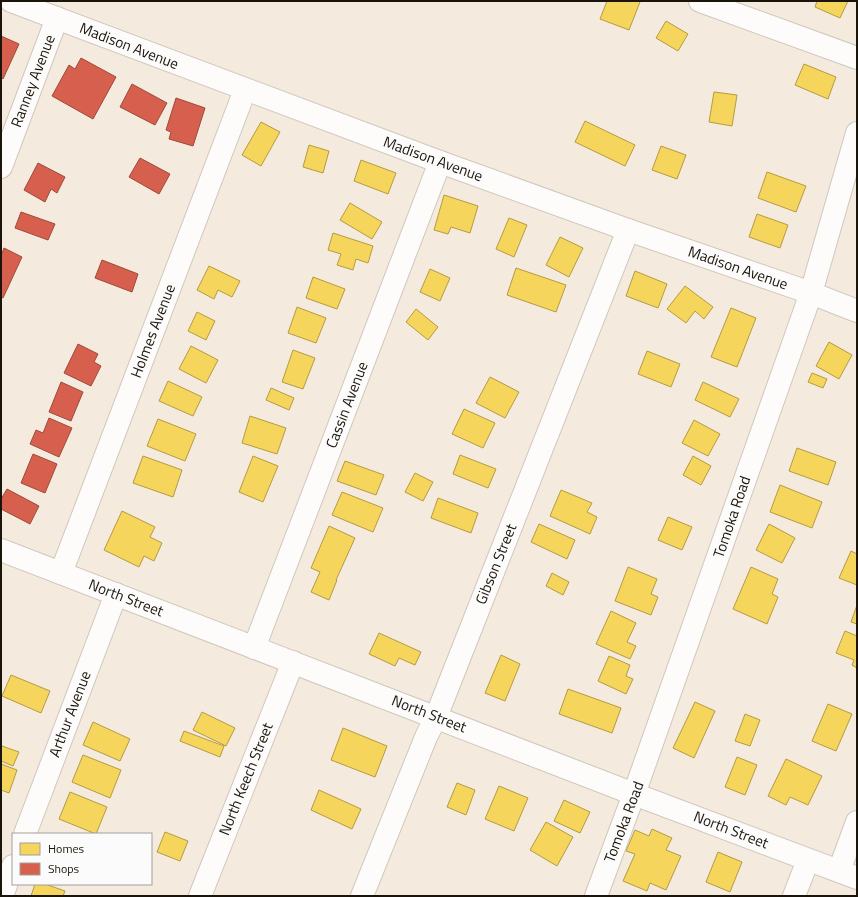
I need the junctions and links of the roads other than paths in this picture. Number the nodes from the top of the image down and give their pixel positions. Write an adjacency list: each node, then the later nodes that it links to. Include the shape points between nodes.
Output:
1 (11, 1): 3 (street, Madison Avenue)
2 (700, 1): 4 (street)
3 (57, 18): 5 (street, Madison Avenue); 8 (street, Ranney Avenue)
4 (857, 58)
5 (245, 90): 7 (street, Madison Avenue); 13 (street, Holmes Avenue)
6 (857, 133): 10 (street, Tomoka Road)
7 (440, 162): 9 (street, Madison Avenue); 15 (street, Cassin Avenue)
8 (1, 167)
9 (628, 230): 10 (street, Madison Avenue); 17 (street, Gibson Street)
10 (811, 293): 11 (street, Madison Avenue); 18 (street, Tomoka Road)
11 (857, 311)
12 (1, 550): 13 (street, North Street)
13 (61, 573): 14 (street, North Street)
14 (116, 594): 15 (street, North Street); 20 (street, Arthur Avenue)
15 (254, 648): 16 (street, North Street)
16 (293, 662): 17 (street, North Street); 25 (street, North Keech Street)
17 (436, 717): 18 (street, North Street); 26 (street, Gibson Street)
18 (634, 794): 21 (street, North Street); 27 (street, Tomoka Road)
19 (857, 822): 23 (street)
20 (25, 833)
21 (808, 860): 23 (street, North Street); 28 (street)
22 (12, 869): 24 (street)
23 (848, 875)
24 (2, 896)
25 (200, 896)
26 (362, 896)
27 (596, 896)
28 (794, 896)

